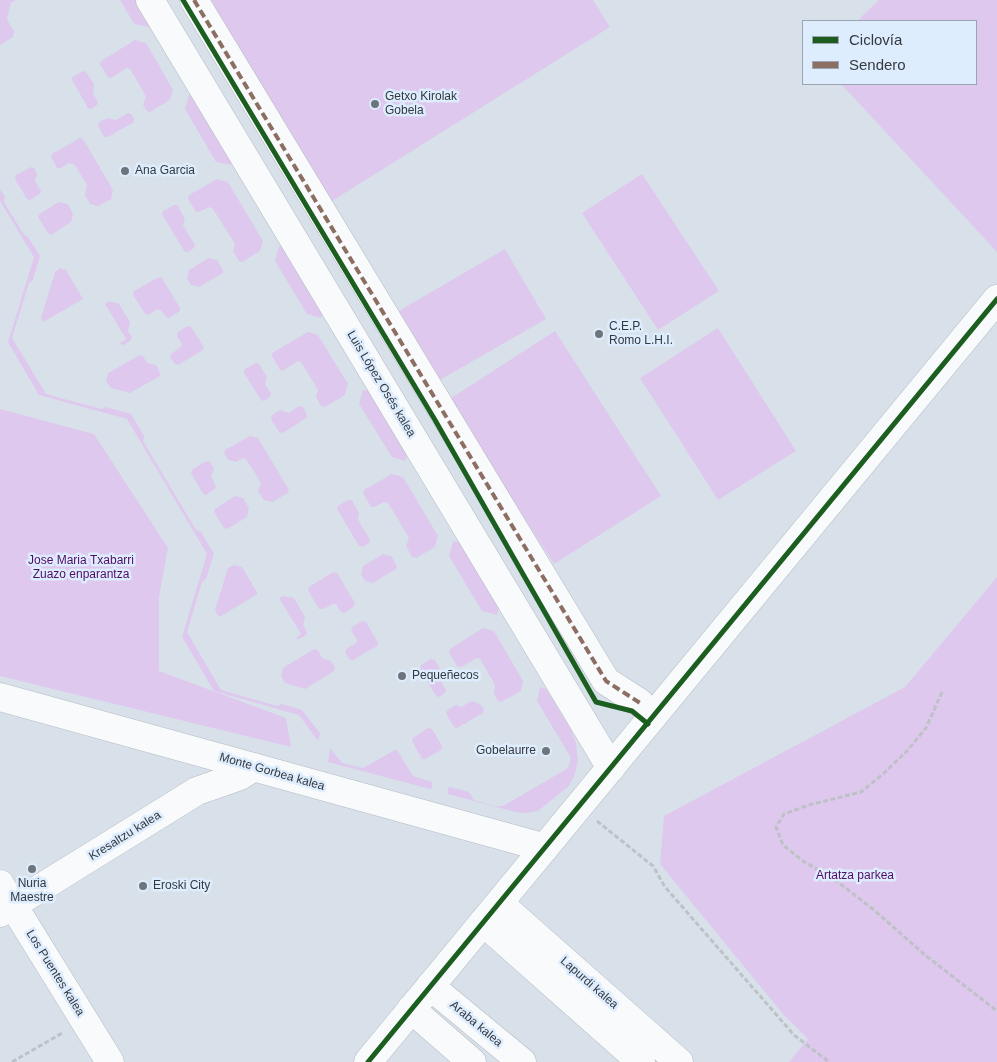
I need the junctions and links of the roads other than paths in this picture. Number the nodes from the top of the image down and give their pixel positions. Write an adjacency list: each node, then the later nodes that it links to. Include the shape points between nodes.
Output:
1 (150, 0): 7 (street, Luis López Osés kalea)
2 (194, 0): 5 (street, via 606,681)
3 (997, 299): 7 (street)
4 (0, 697): 6 (street, Monte Gorbea kalea)
5 (640, 703)
6 (254, 767): 8 (street, Monte Gorbea kalea); 9 (street, Kresaltzu kalea, via 240,776 197,791)
7 (611, 768): 8 (street)
8 (544, 849): 10 (street)
9 (4, 900): 13 (street, Los Puentes kalea)
10 (491, 913): 11 (street); 17 (street, Lapurdi kalea); 18 (street, Lapurdi kalea)
11 (430, 986): 12 (street); 16 (street, Araba kalea)
12 (411, 1009): 14 (street); 15 (street)
13 (110, 1062)
14 (368, 1062)
15 (472, 1062)
16 (522, 1062)
17 (641, 1062)
18 (679, 1062)

